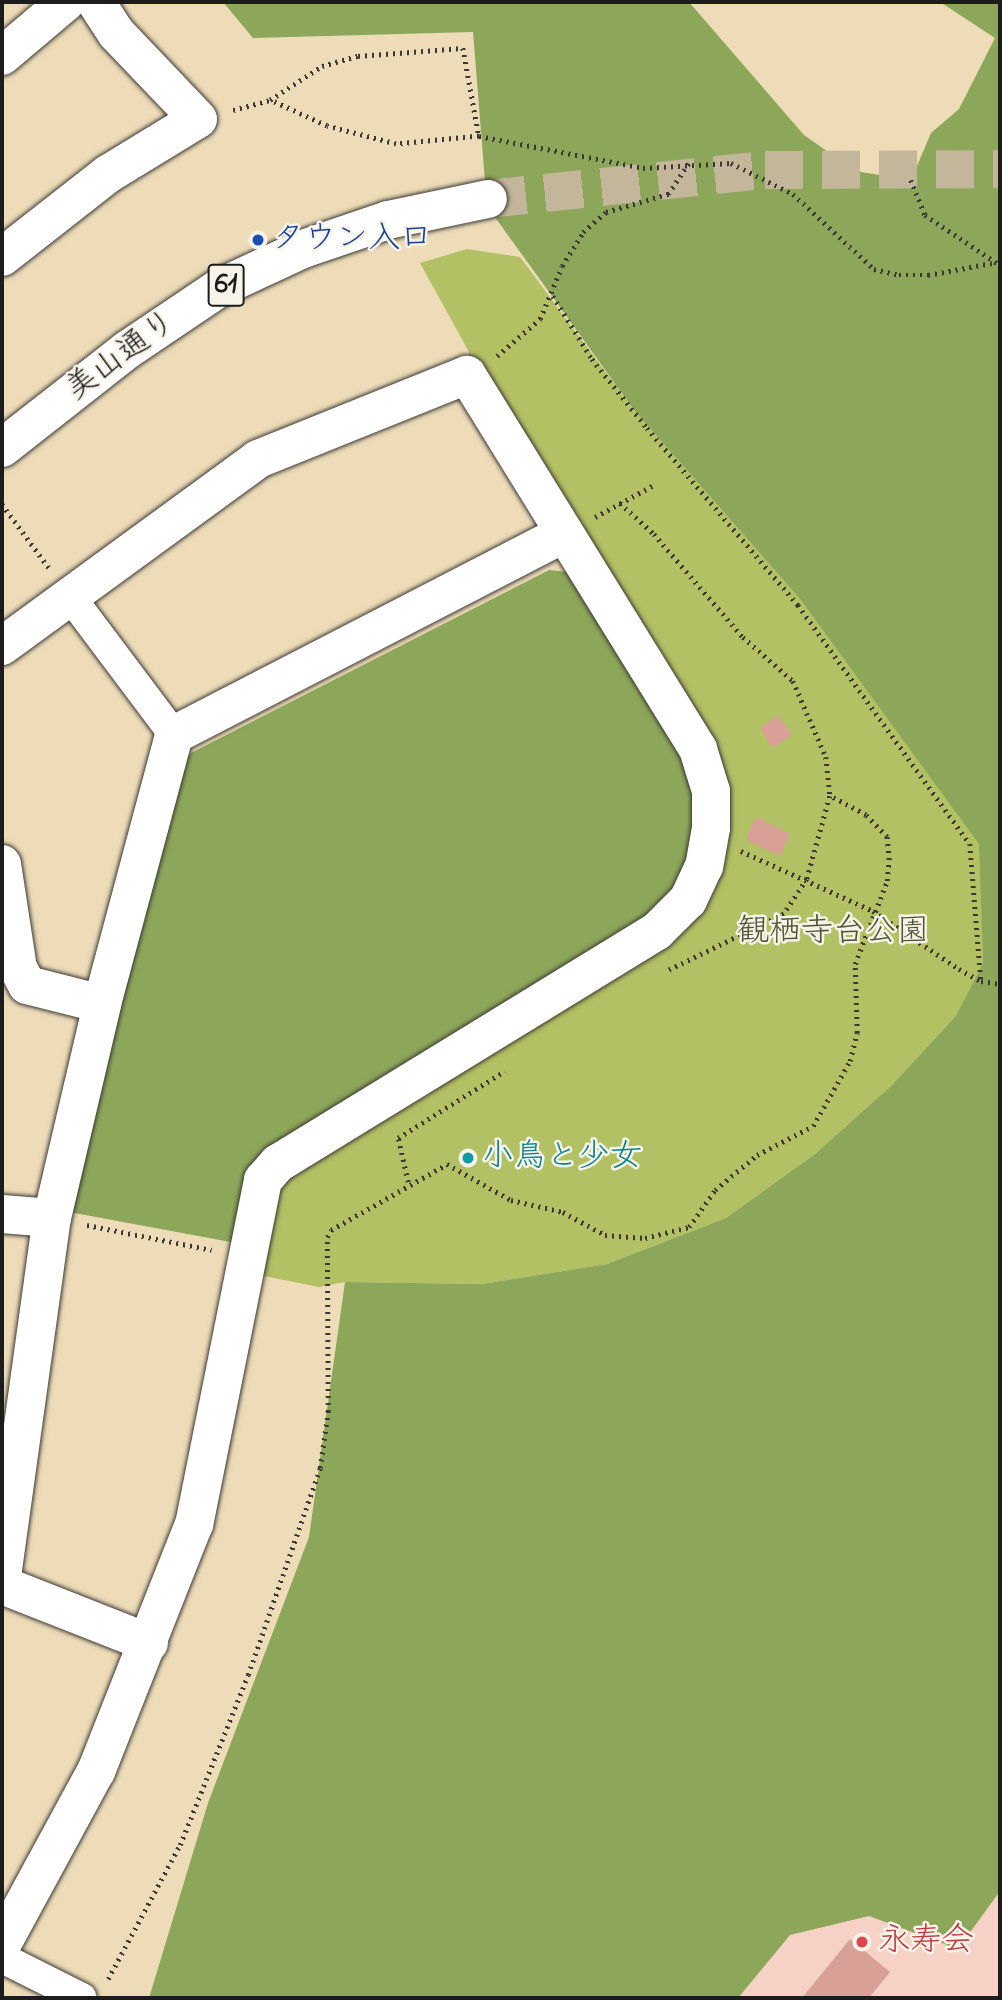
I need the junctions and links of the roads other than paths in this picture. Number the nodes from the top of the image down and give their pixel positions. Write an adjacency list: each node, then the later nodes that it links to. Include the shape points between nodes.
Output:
1 (66, 2): 3 (street)
2 (96, 2): 5 (street, via 116,33 198,119 108,174)
3 (2, 56)
4 (488, 199): 6 (street, 美山通り / 61, via 376,224 303,249 219,288 127,350)
5 (2, 257)
6 (2, 448)
7 (564, 534): 8 (street, via 467,375 258,459); 10 (street); 17 (street, via 698,749 711,791 711,839 688,900 657,931 278,1163 263,1180 194,1524)
8 (69, 595): 9 (street); 10 (street)
9 (2, 646)
10 (174, 735): 12 (street)
11 (2, 864): 12 (street, via 18,968 27,985)
12 (102, 1004): 14 (street)
13 (2, 1214): 14 (street)
14 (68, 1222): 15 (street)
15 (2, 1577)
16 (2, 1586): 17 (street)
17 (149, 1643): 18 (street, via 96,1771)
18 (2, 1944)
19 (2, 1958): 20 (street)
20 (93, 1992)

